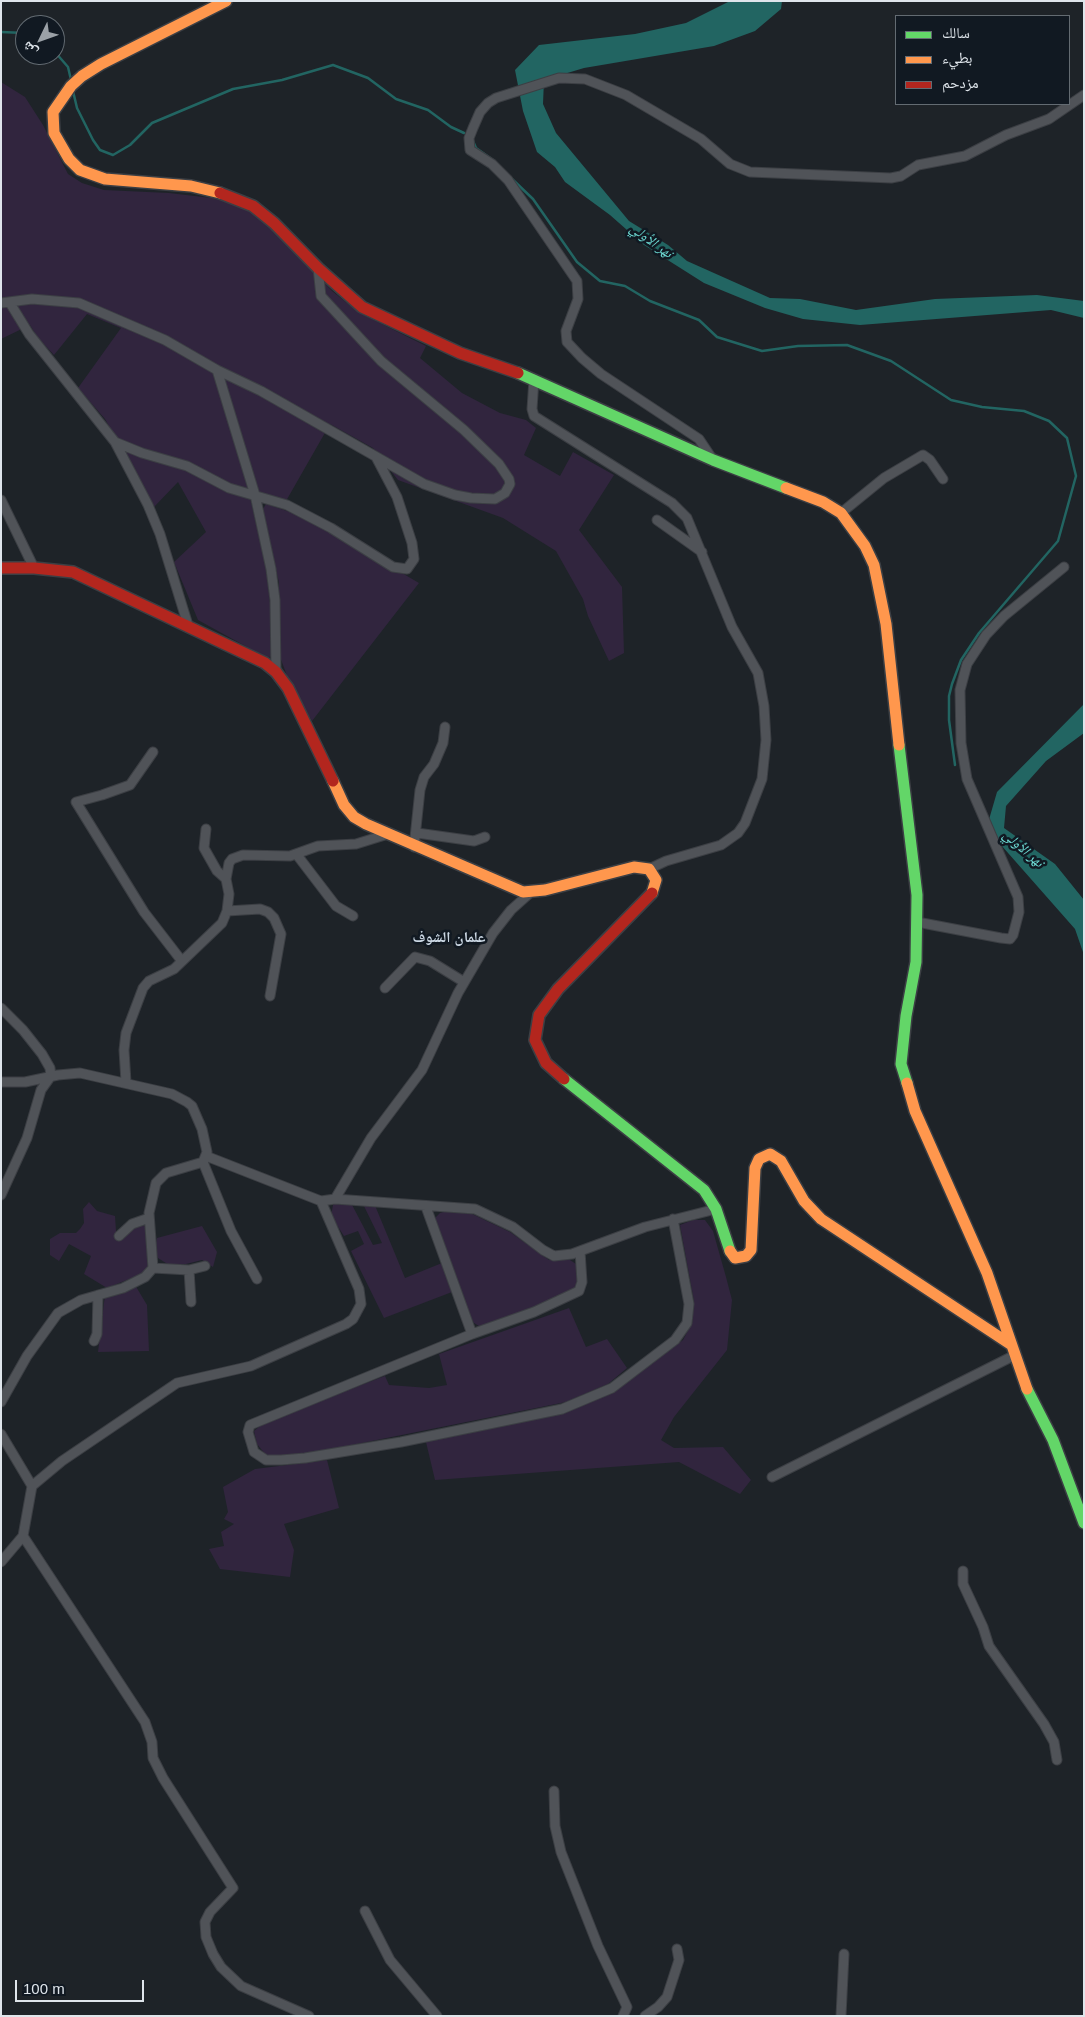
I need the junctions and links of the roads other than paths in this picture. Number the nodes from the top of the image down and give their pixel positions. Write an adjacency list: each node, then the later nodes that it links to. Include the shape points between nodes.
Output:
1 (226, 1): 5 (main road, via 87,73 71,86 53,112 54,132 69,159 80,170 105,179 191,186 232,196 253,206)
2 (1084, 95): 3 (street)
3 (1070, 104)
4 (1069, 105): 11 (street, via 1043,122 1006,135 965,156 918,164 900,176 801,176 742,170 701,140 626,95 585,79 559,78 492,100 480,112 469,138 470,150 492,164 508,180 577,281 578,299 566,330 567,342 601,374 699,439)
5 (318, 268): 8 (main road, via 345,295 381,318 460,353); 10 (street, via 321,296 382,361 483,447 507,474 510,484 505,493 495,499 455,495 424,484)
6 (6, 303): 7 (street, via 32,299 79,304 165,340); 9 (street)
7 (217, 370): 10 (street, via 261,391); 13 (street)
8 (534, 379): 11 (main road); 17 (street, via 534,416 678,508 691,523)
9 (115, 442): 13 (street, via 187,466 229,488); 21 (street, via 160,534)
10 (376, 457): 13 (street, via 397,497 412,543 414,559 407,569 393,567 308,515)
11 (713, 460): 15 (main road, via 814,498)
12 (943, 479): 15 (street, via 926,456 918,457 872,486)
13 (254, 495): 22 (street, via 274,586)
14 (1, 500): 20 (street)
15 (841, 514): 36 (main road, via 865,546 874,566 885,616 896,732 914,858)
16 (658, 520): 17 (street)
17 (703, 553): 31 (street, via 732,627 758,673 766,740 762,779 745,823 732,838 714,848)
18 (1064, 567): 36 (street, via 1004,616 986,636 970,659 960,690 961,743 967,779 1018,897 1014,935 1010,939 1001,938)
19 (1, 568): 20 (main road)
20 (34, 568): 21 (main road, via 72,572)
21 (188, 625): 22 (main road, via 249,654)
22 (276, 672): 27 (main road, via 295,700 344,805 359,820)
23 (445, 727): 26 (street, via 443,744 420,790)
24 (153, 752): 37 (street, via 130,784 76,802 144,912)
25 (206, 828): 32 (street, via 204,848 217,871)
26 (417, 832): 28 (street, via 474,841); 29 (street)
27 (388, 834): 29 (main road); 30 (street, via 356,844 318,846)
28 (485, 837)
29 (414, 847): 33 (main road, via 505,886)
30 (297, 855): 32 (street, via 236,857 229,863); 35 (street, via 336,906)
31 (649, 868): 33 (main road, via 634,867); 50 (main road, via 656,880 654,891 547,1002 537,1019 535,1040 551,1068 698,1185)
32 (226, 878): 34 (street, via 229,894)
33 (530, 892): 38 (street, via 500,924)
34 (227, 911): 37 (street, via 216,930); 40 (street, via 260,909 274,918 281,934)
35 (353, 916)
36 (917, 922): 63 (main road, via 916,962 901,1064 915,1111 987,1273)
37 (181, 960): 44 (street, via 174,969 149,981 140,994 126,1033)
38 (464, 982): 39 (street, via 430,961 415,957); 47 (street, via 422,1070 371,1138)
39 (385, 988)
40 (270, 996)
41 (1, 1008): 42 (street, via 42,1054)
42 (51, 1076): 43 (street, via 25,1082); 44 (street, via 80,1073); 46 (street, via 43,1086 27,1138)
43 (1, 1082)
44 (126, 1082): 45 (street, via 166,1092 187,1102 202,1129)
45 (204, 1159): 48 (street); 51 (street, via 162,1176 154,1189); 58 (street, via 232,1232)
46 (1, 1194)
47 (336, 1199): 48 (street); 49 (street)
48 (321, 1201): 67 (street, via 359,1289 361,1304 353,1319 251,1366 177,1382 62,1461)
49 (426, 1207): 54 (street, via 484,1212 513,1227 554,1256); 61 (street)
50 (716, 1209): 52 (street); 63 (main road, via 729,1250 735,1258 746,1256 752,1245 757,1163 767,1155 774,1156 784,1165 804,1201 821,1219)
51 (149, 1218): 53 (street, via 132,1224); 56 (street)
52 (673, 1219): 54 (street); 61 (street, via 689,1304 688,1323 675,1340 612,1388 547,1413 401,1442 281,1460 266,1460 254,1452 248,1432 250,1425)
53 (118, 1236)
54 (580, 1251): 61 (street, via 582,1282 579,1292)
55 (205, 1266): 57 (street)
56 (153, 1268): 57 (street); 59 (street, via 146,1277)
57 (190, 1270): 60 (street)
58 (257, 1279)
59 (98, 1295): 62 (street); 64 (street, via 58,1313 27,1356)
60 (192, 1302)
61 (472, 1334)
62 (94, 1341)
63 (1012, 1349): 66 (street); 68 (main road, via 1053,1440)
64 (1, 1402)
65 (1, 1434): 67 (street)
66 (772, 1477)
67 (32, 1486): 69 (street)
68 (1084, 1523)
69 (23, 1536): 70 (street); 77 (street, via 145,1722 163,1778 233,1888 205,1922 206,1937 213,1954 221,1967 241,1986)
70 (1, 1562)
71 (963, 1571): 72 (street, via 963,1584 989,1646 1044,1724 1054,1742)
72 (1057, 1760)
73 (554, 1791): 79 (street, via 555,1826 561,1852 598,1946 627,2007)
74 (365, 1911): 78 (street, via 390,1960)
75 (677, 1949): 80 (street, via 679,1960 667,1997)
76 (844, 1954): 81 (street)
77 (309, 2016)
78 (437, 2016)
79 (623, 2016)
80 (645, 2016)
81 (841, 2016)

